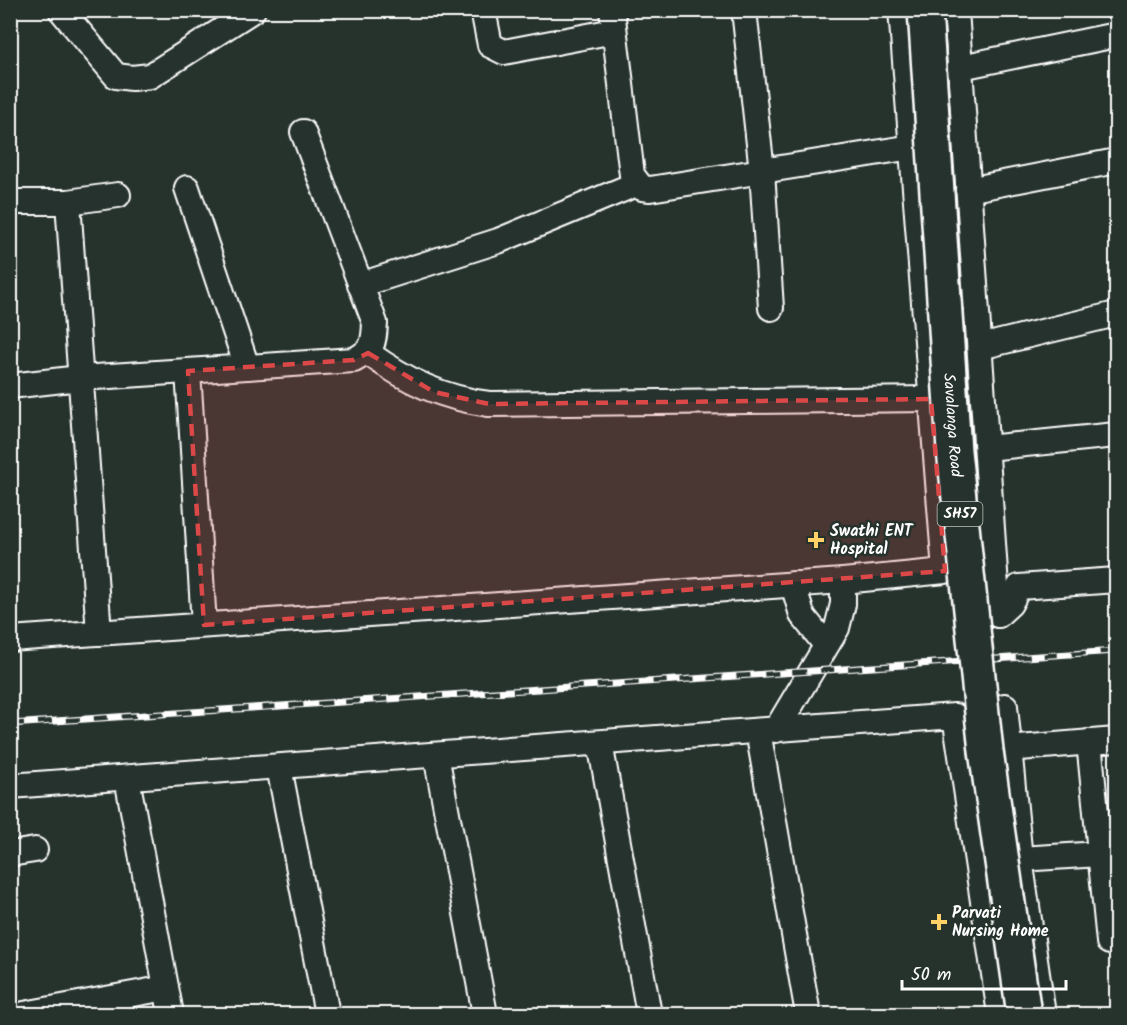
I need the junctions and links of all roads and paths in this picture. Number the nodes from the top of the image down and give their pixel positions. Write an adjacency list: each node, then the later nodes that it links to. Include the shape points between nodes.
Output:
1 (61, 10): 2 (street, via 116,76 132,78 150,76)
2 (253, 10)
3 (483, 10): 8 (street, via 490,45 504,52)
4 (744, 10): 14 (street)
5 (901, 10): 12 (street)
6 (925, 10): 63 (main road, Savalanga Road / SH57, bridge, via 954,452 986,751)
7 (956, 10): 10 (street)
8 (613, 21): 15 (street)
9 (1116, 35): 10 (street)
10 (961, 67): 17 (street)
11 (303, 132): 21 (street)
12 (912, 147): 14 (street); 30 (street)
13 (1116, 161): 17 (street)
14 (762, 171): 15 (street, via 650,189); 22 (street)
15 (636, 183): 21 (street, via 498,241)
16 (187, 188): 26 (street)
17 (968, 190): 24 (street)
18 (118, 195): 20 (street)
19 (10, 202): 20 (street)
20 (68, 202): 28 (street)
21 (360, 285): 25 (street, via 375,323)
22 (771, 308)
23 (1116, 314): 24 (street)
24 (981, 348): 32 (street)
25 (368, 353): 26 (street, via 354,360); 30 (street, via 400,376 434,392 489,404)
26 (247, 367): 27 (street)
27 (188, 371): 28 (street); 36 (street)
28 (80, 378): 29 (street); 37 (street)
29 (10, 386)
30 (931, 399): 34 (street, via 945,570)
31 (1116, 435): 32 (street)
32 (987, 448): 33 (street, via 998,615 1019,587)
33 (1116, 580)
34 (843, 581): 35 (street); 39 (street, via 837,628)
35 (793, 584): 36 (street); 39 (street, via 802,615)
36 (204, 625): 37 (street)
37 (99, 633): 38 (street)
38 (10, 639)
39 (826, 645): 41 (street)
40 (1005, 706): 45 (street)
41 (767, 730): 44 (street); 61 (street); 62 (street, via 956,716)
42 (1116, 740): 43 (street)
43 (1089, 742): 45 (street); 51 (street)
44 (600, 743): 46 (street); 60 (street)
45 (1007, 749): 53 (street)
46 (436, 755): 47 (street); 59 (street)
47 (279, 767): 48 (street); 58 (street)
48 (127, 778): 49 (street); 55 (street)
49 (10, 786)
50 (35, 850): 52 (street)
51 (1109, 853): 53 (street); 54 (street)
52 (10, 854)
53 (1020, 859): 64 (street)
54 (1109, 942)
55 (166, 988): 56 (street); 57 (street)
56 (24, 1014)
57 (171, 1014)
58 (327, 1014)
59 (485, 1014)
60 (649, 1014)
61 (808, 1014)
62 (1000, 1014)
63 (1024, 1014)
64 (1043, 1014)

